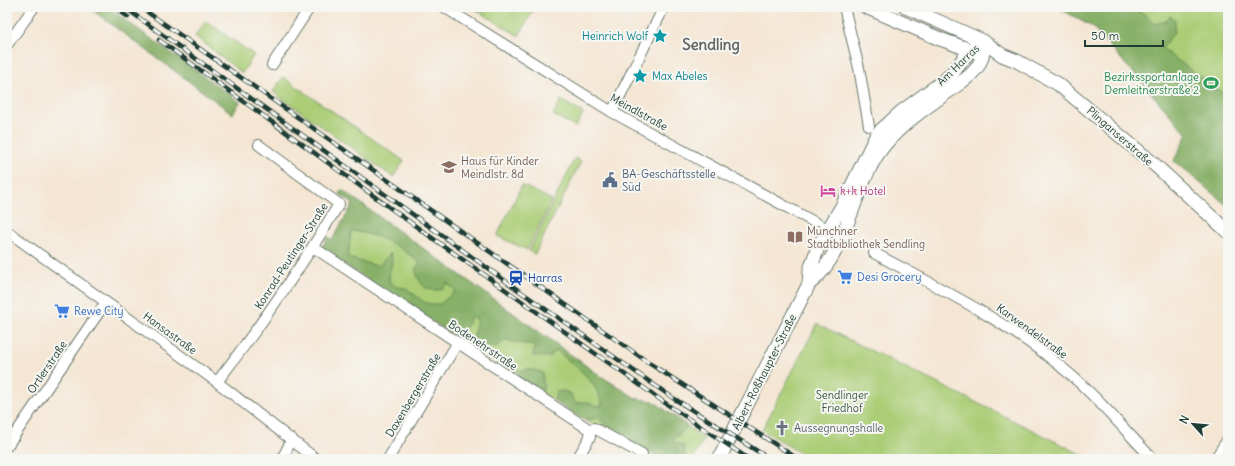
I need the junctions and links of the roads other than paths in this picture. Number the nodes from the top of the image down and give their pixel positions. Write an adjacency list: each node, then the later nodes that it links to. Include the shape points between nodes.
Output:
1 (34, 7): 8 (street)
2 (310, 7): 11 (street)
3 (444, 7): 12 (street, Meindlstraße)
4 (664, 7): 12 (street)
5 (844, 7): 13 (street)
6 (866, 7): 10 (main road)
7 (906, 7): 9 (main road, Plinganserstraße)
8 (7, 45)
9 (984, 47): 10 (main road, Am Harras); 15 (main road, Am Harras, via 974,71 899,129); 18 (main road, Plinganserstraße, via 1040,73 1077,98)
10 (969, 51): 15 (main road, Am Harras, via 946,79 887,123 877,134)
11 (272, 65)
12 (612, 112): 16 (street, Meindlstraße)
13 (870, 126)
14 (259, 145): 19 (street, Konrad-Peutinger-Straße, via 339,204)
15 (871, 157): 16 (main road, Albert-Roßhaupter-Straße); 21 (main road, Albert-Roßhaupter-Straße, via 844,232 820,276)
16 (827, 229): 21 (main road, Albert-Roßhaupter-Straße, via 814,255)
17 (7, 232): 22 (street, Hansastraße)
18 (1228, 232)
19 (313, 248): 23 (street, Bodenehrstraße); 24 (street, Konrad-Peutinger-Straße)
20 (874, 253): 35 (street, Karwendelstraße, via 987,314 1043,352 1074,377)
21 (810, 284): 34 (main road, Albert-Roßhaupter-Straße)
22 (106, 302): 24 (street, Hansastraße); 28 (street, Ortlerstraße)
23 (458, 342): 25 (street, Bodenehrstraße); 32 (street, Daxenbergerstraße)
24 (217, 382): 26 (street, Hansastraße)
25 (590, 430): 29 (street, Bodenehrstraße, via 594,428); 33 (street, via 590,436)
26 (292, 439): 30 (street); 31 (street, Hansastraße)
27 (1228, 439): 36 (street)
28 (7, 446)
29 (642, 454)
30 (282, 459)
31 (316, 459)
32 (388, 459)
33 (577, 459)
34 (719, 459)
35 (1153, 459)
36 (1215, 459)

